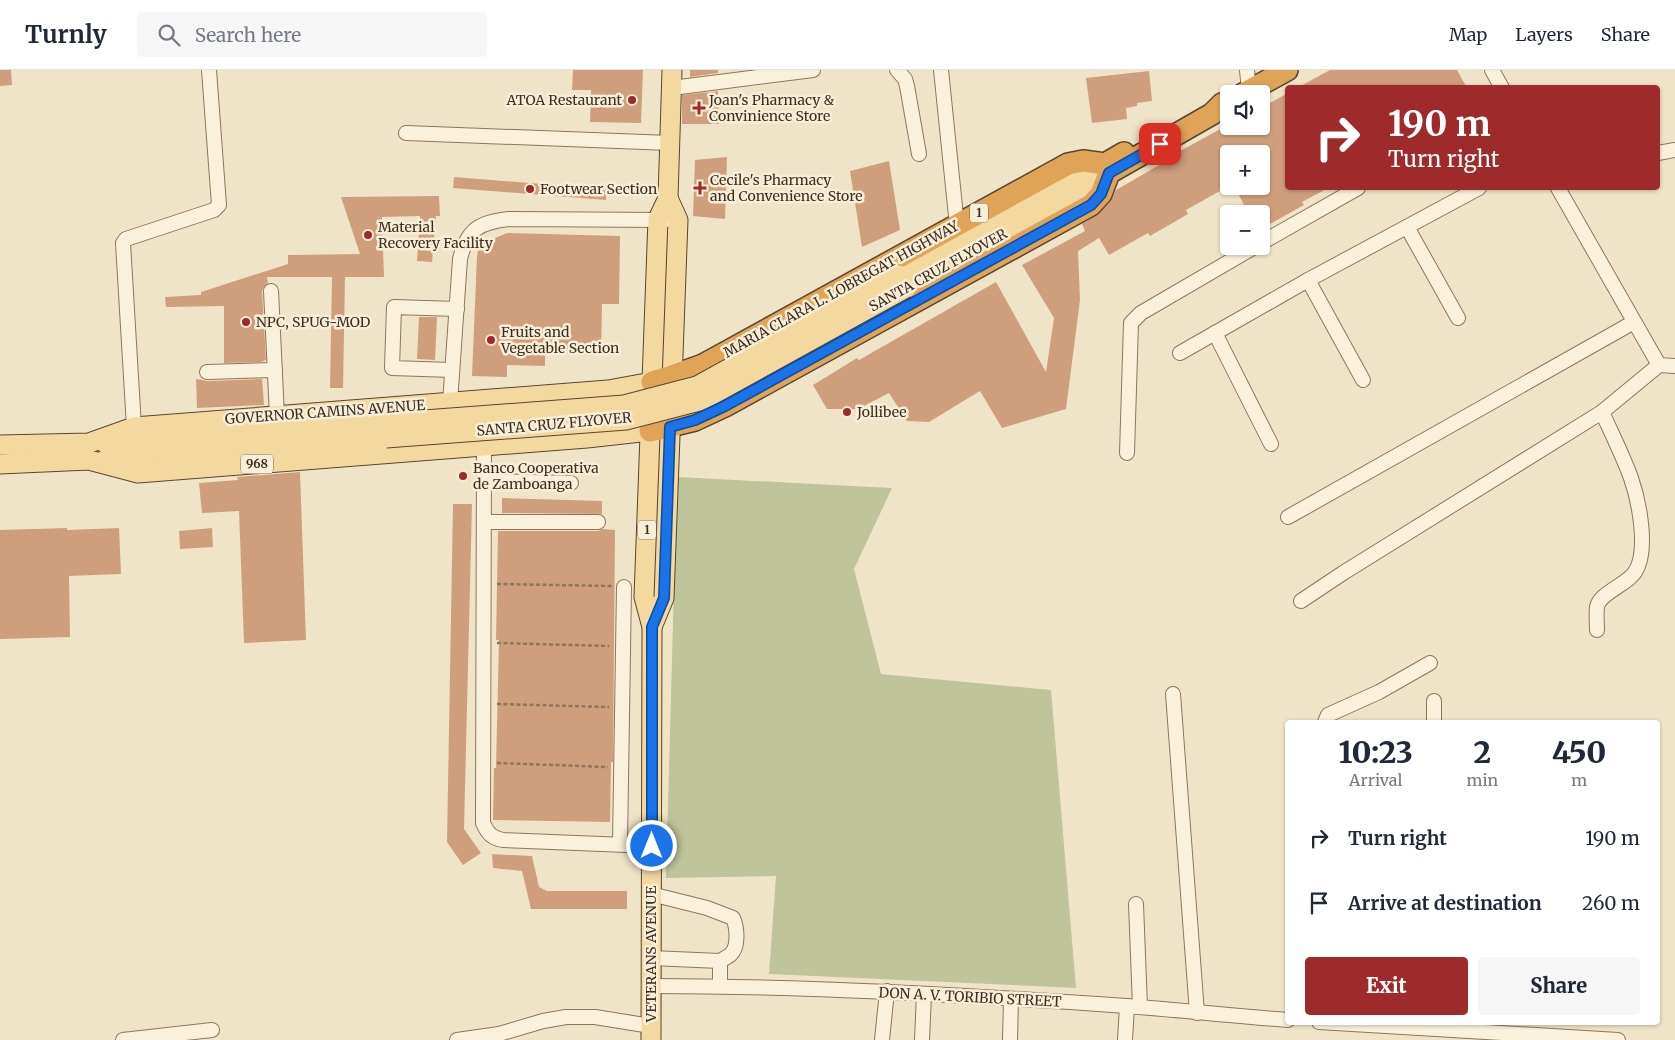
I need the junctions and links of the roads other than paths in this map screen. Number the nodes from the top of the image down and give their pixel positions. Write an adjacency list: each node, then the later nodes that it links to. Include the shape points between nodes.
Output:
1 (209, 70): 53 (street, via 219,205 214,210 126,239 123,243)
2 (813, 70): 7 (street)
3 (897, 70): 15 (street, via 907,86)
4 (941, 70): 23 (street)
5 (1287, 70): 8 (highway)
6 (1492, 70): 9 (street)
7 (672, 79): 12 (main road)
8 (1246, 85)
9 (1500, 85)
10 (1220, 107): 16 (highway)
11 (406, 133): 12 (street)
12 (670, 143): 20 (main road)
13 (1675, 150): 14 (street)
14 (1660, 153)
15 (919, 154)
16 (1107, 168): 23 (highway, MARIA CLARA L. LOBREGAT HIGHWAY / 1, via 1083,160 1068,164); 33 (highway, via 1101,194 1091,205); 61 (main road, SANTA CRUZ FLYOVER, bridge, via 1083,190 903,282 703,400 626,420 385,431)
17 (1354, 190): 25 (street)
18 (1475, 190): 24 (street)
19 (1559, 190): 34 (street)
20 (668, 198): 21 (main road); 22 (main road)
21 (658, 220): 22 (street); 30 (street, via 509,219 476,227 462,246); 44 (main road)
22 (678, 220): 44 (main road)
23 (957, 226): 27 (highway, MARIA CLARA L. LOBREGAT HIGHWAY / 1)
24 (1407, 227): 28 (street); 32 (street)
25 (1270, 238)
26 (1241, 255): 62 (street, via 1141,313 1131,323)
27 (858, 280): 31 (highway, MARIA CLARA L. LOBREGAT HIGHWAY / 1); 33 (highway)
28 (1308, 280): 35 (street); 45 (street)
29 (271, 291): 41 (street)
30 (456, 310): 42 (street); 42 (street, via 394,307 392,368)
31 (790, 317): 36 (highway, MARIA CLARA L. LOBREGAT HIGHWAY / 1); 38 (highway)
32 (1458, 318)
33 (880, 320): 38 (highway)
34 (1634, 322): 39 (street); 66 (street)
35 (1215, 333): 37 (street); 56 (street)
36 (723, 354): 44 (highway, MARIA CLARA L. LOBREGAT HIGHWAY / 1, via 703,365); 47 (highway)
37 (1180, 354)
38 (813, 357): 47 (highway)
39 (1659, 365): 40 (street); 51 (street)
40 (1675, 366)
41 (275, 370): 43 (street); 52 (street)
42 (452, 370): 49 (street)
43 (207, 372)
44 (662, 379): 46 (main road, GOVERNOR CAMINS AVENUE / 968); 54 (main road, 1)
45 (1362, 380)
46 (583, 392): 48 (main road, GOVERNOR CAMINS AVENUE / 968); 55 (main road)
47 (745, 395): 54 (highway, via 709,414)
48 (503, 398): 49 (main road, GOVERNOR CAMINS AVENUE / 968); 58 (main road)
49 (450, 402): 50 (main road, GOVERNOR CAMINS AVENUE / 968)
50 (423, 405): 52 (main road, GOVERNOR CAMINS AVENUE / 968); 60 (main road)
51 (1602, 412): 70 (street); 71 (street, via 1631,479 1642,534 1642,556 1629,579 1599,601)
52 (277, 416): 53 (main road, GOVERNOR CAMINS AVENUE / 968)
53 (134, 427): 61 (main road, GOVERNOR CAMINS AVENUE / 968)
54 (660, 429): 55 (main road, GOVERNOR CAMINS AVENUE / 968); 78 (main road, VETERANS AVENUE / 1, via 644,597 652,627)
55 (587, 438): 58 (main road, GOVERNOR CAMINS AVENUE / 968)
56 (1272, 444)
57 (0, 445): 61 (main road, GOVERNOR CAMINS AVENUE / 968)
58 (507, 445): 59 (main road, GOVERNOR CAMINS AVENUE / 968)
59 (484, 446): 60 (main road, GOVERNOR CAMINS AVENUE / 968); 64 (street)
60 (427, 451): 61 (main road, GOVERNOR CAMINS AVENUE / 968, via 138,473)
61 (89, 452): 63 (main road, GOVERNOR CAMINS AVENUE / 968)
62 (1127, 454)
63 (0, 464)
64 (484, 481): 65 (street); 67 (street)
65 (571, 483)
66 (1288, 517)
67 (484, 522): 68 (street); 77 (street, via 483,823 493,838 519,842)
68 (598, 522)
69 (624, 586): 77 (street)
70 (1301, 601)
71 (1597, 630)
72 (1430, 663): 75 (street, via 1328,715)
73 (1173, 694): 89 (street)
74 (1434, 701): 76 (street)
75 (1326, 720)
76 (1434, 720)
77 (620, 844): 78 (street)
78 (652, 846): 79 (main road, VETERANS AVENUE / 1)
79 (651, 894): 81 (main road, VETERANS AVENUE / 1); 82 (street, via 733,918 736,943 732,953)
80 (1136, 904): 88 (street)
81 (651, 958): 82 (street); 83 (main road, VETERANS AVENUE / 1)
82 (720, 961): 84 (street)
83 (651, 986): 84 (street, DON A. V. TORIBIO STREET); 94 (main road, VETERANS AVENUE / 1)
84 (720, 986): 85 (street, DON A. V. TORIBIO STREET)
85 (887, 992): 86 (street, DON A. V. TORIBIO STREET); 100 (street)
86 (924, 994): 87 (street, DON A. V. TORIBIO STREET); 101 (street)
87 (1011, 1000): 88 (street, DON A. V. TORIBIO STREET); 102 (street)
88 (1133, 1007): 89 (street, DON A. V. TORIBIO STREET); 103 (street)
89 (1197, 1013): 90 (street, DON A. V. TORIBIO STREET)
90 (1285, 1020)
91 (1367, 1025): 95 (street)
92 (1456, 1027): 95 (street); 96 (street)
93 (212, 1030): 98 (street)
94 (651, 1033): 99 (street, via 595,1017 566,1017 499,1034)
95 (1382, 1034)
96 (1490, 1036): 97 (street)
97 (1548, 1038): 104 (street)
98 (123, 1040)
99 (457, 1040)
100 (882, 1040)
101 (922, 1040)
102 (1010, 1040)
103 (1125, 1040)
104 (1618, 1040)

